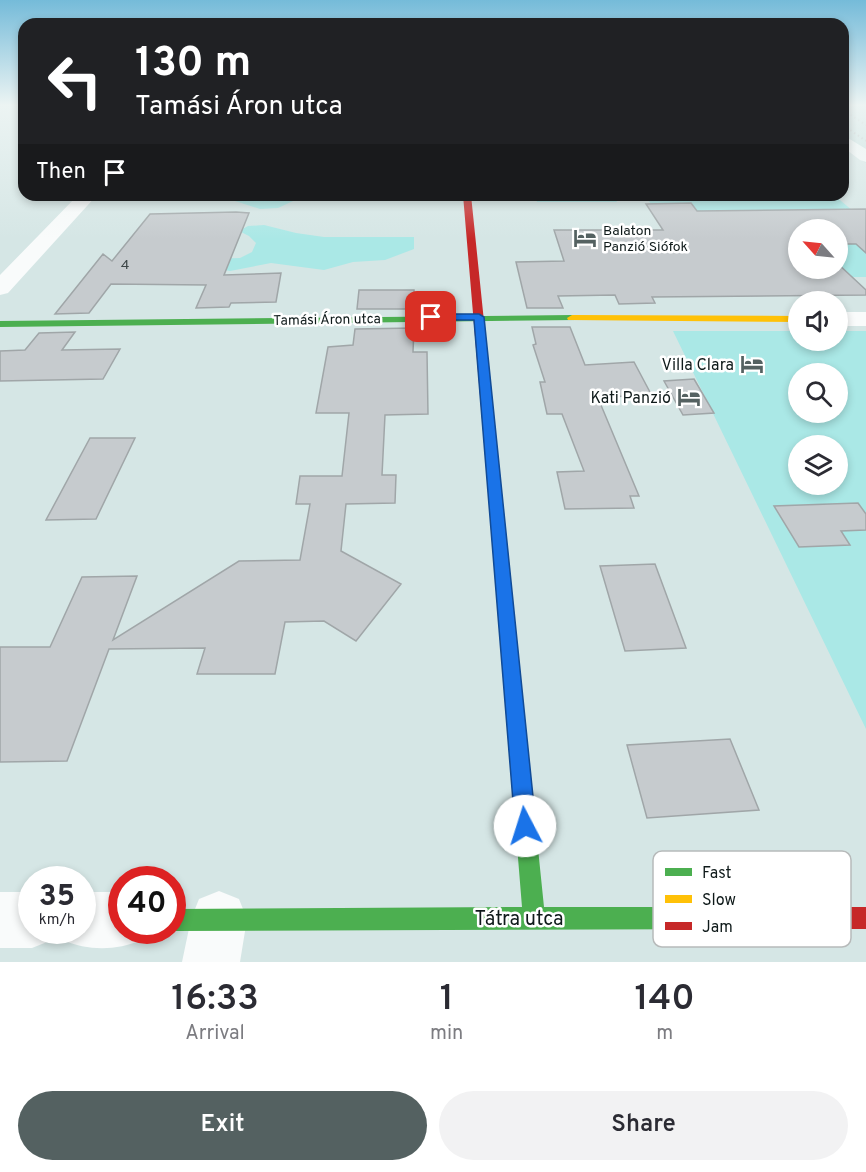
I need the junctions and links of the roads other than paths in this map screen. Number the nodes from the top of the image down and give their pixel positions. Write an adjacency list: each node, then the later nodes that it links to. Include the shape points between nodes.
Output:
1 (82, 201): 3 (street)
2 (468, 201): 4 (street)
3 (0, 288)
4 (479, 317): 5 (street, Tamási Áron utca); 8 (street, Tamási Áron utca); 9 (street)
5 (788, 319)
6 (848, 319): 7 (street)
7 (866, 319)
8 (0, 324)
9 (534, 918): 10 (street, Tátra utca); 13 (street, Tátra utca)
10 (653, 918)
11 (0, 920): 12 (street)
12 (18, 920)
13 (201, 934)

